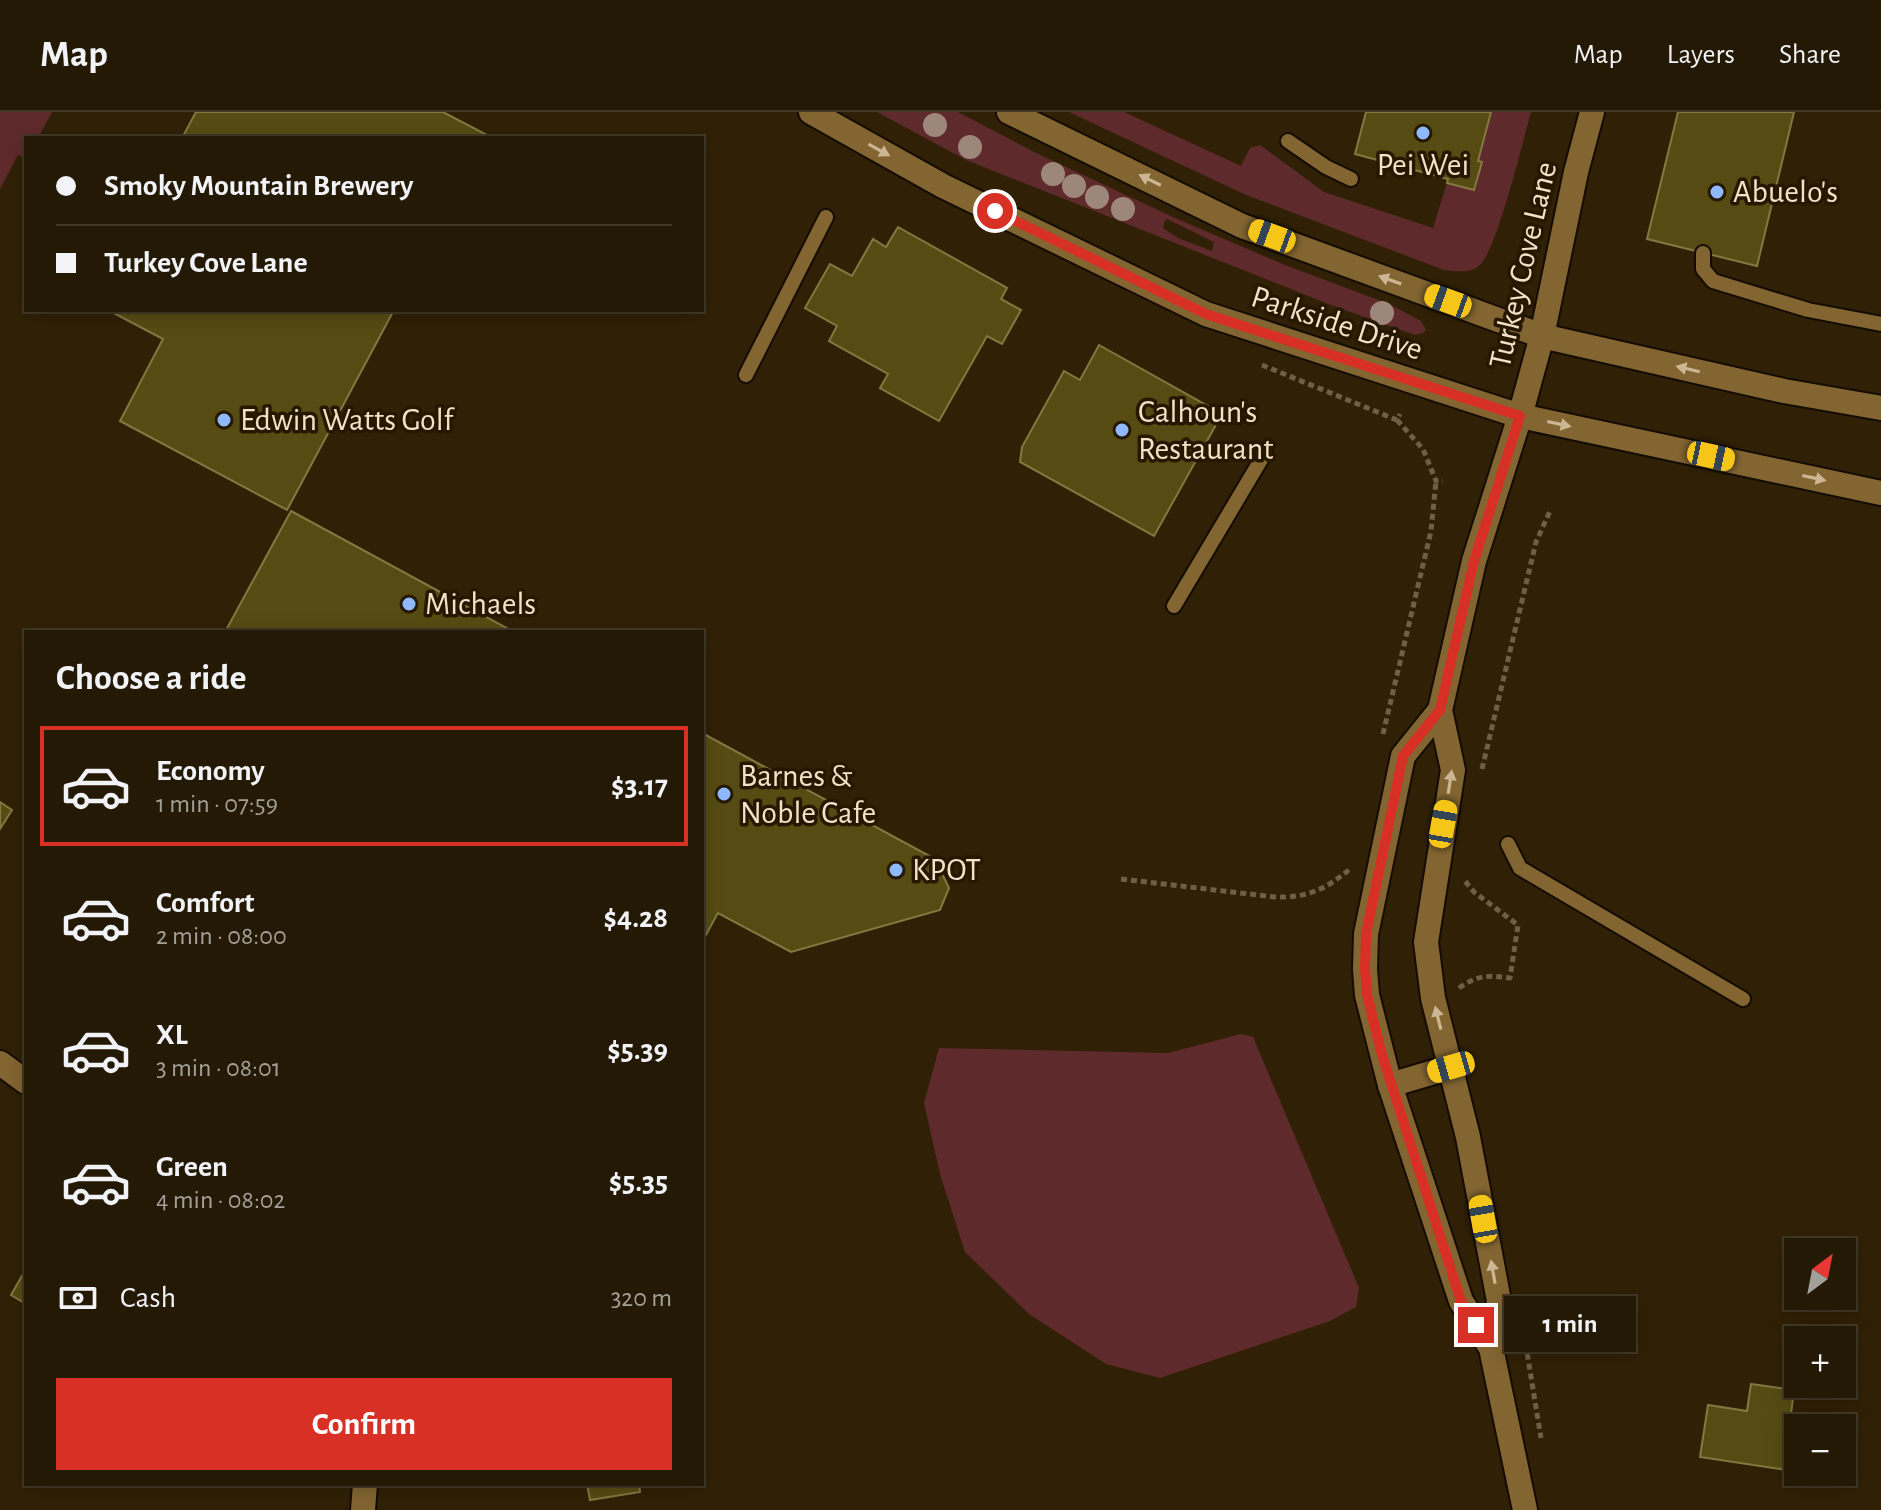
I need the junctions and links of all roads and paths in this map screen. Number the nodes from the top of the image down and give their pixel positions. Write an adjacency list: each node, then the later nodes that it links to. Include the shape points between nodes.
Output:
1 (811, 112): 12 (street, Parkside Drive, one-way to 12, via 943,186 1206,314)
2 (1009, 112): 9 (street, Parkside Drive, one-way to 2, via 1242,226)
3 (1592, 112): 9 (street, Turkey Cove Lane)
4 (1288, 141): 5 (lane)
5 (1351, 179)
6 (826, 217): 10 (lane)
7 (1703, 253): 8 (lane, via 1703,269 1713,281 1808,310)
8 (1881, 324)
9 (1542, 336): 11 (street, Parkside Drive, one-way to 9); 12 (street, Turkey Cove Lane)
10 (746, 375)
11 (1881, 408)
12 (1520, 416): 15 (street, Parkside Drive, one-way to 15); 18 (street, Turkey Cove Lane, via 1474,561)
13 (1397, 420): 19 (path, via 1423,449 1440,481)
14 (1265, 453): 17 (lane)
15 (1881, 493)
16 (1550, 511): 20 (path, via 1536,542)
17 (1174, 606)
18 (1440, 710): 28 (street, Turkey Cove Lane, one-way to 18, via 1433,998 1426,942 1453,770); 30 (street, Turkey Cove Lane, via 1403,756 1366,934 1367,995)
19 (1382, 740)
20 (1478, 783)
21 (1508, 844): 26 (lane, via 1520,868)
22 (1354, 854): 24 (path, via 1351,868 1340,877 1299,897)
23 (1463, 871): 25 (path, via 1474,892 1518,925)
24 (1121, 879)
25 (1513, 949)
26 (1743, 999)
27 (0, 1063): 29 (street)
28 (1451, 1067): 30 (street); 31 (street, Turkey Cove Lane, one-way to 28, via 1499,1301)
29 (24, 1081)
30 (1390, 1085): 31 (street, Turkey Cove Lane, via 1461,1301)
31 (1491, 1348): 34 (street, Turkey Cove Lane)
32 (365, 1486): 33 (street)
33 (363, 1510)
34 (1525, 1510)

